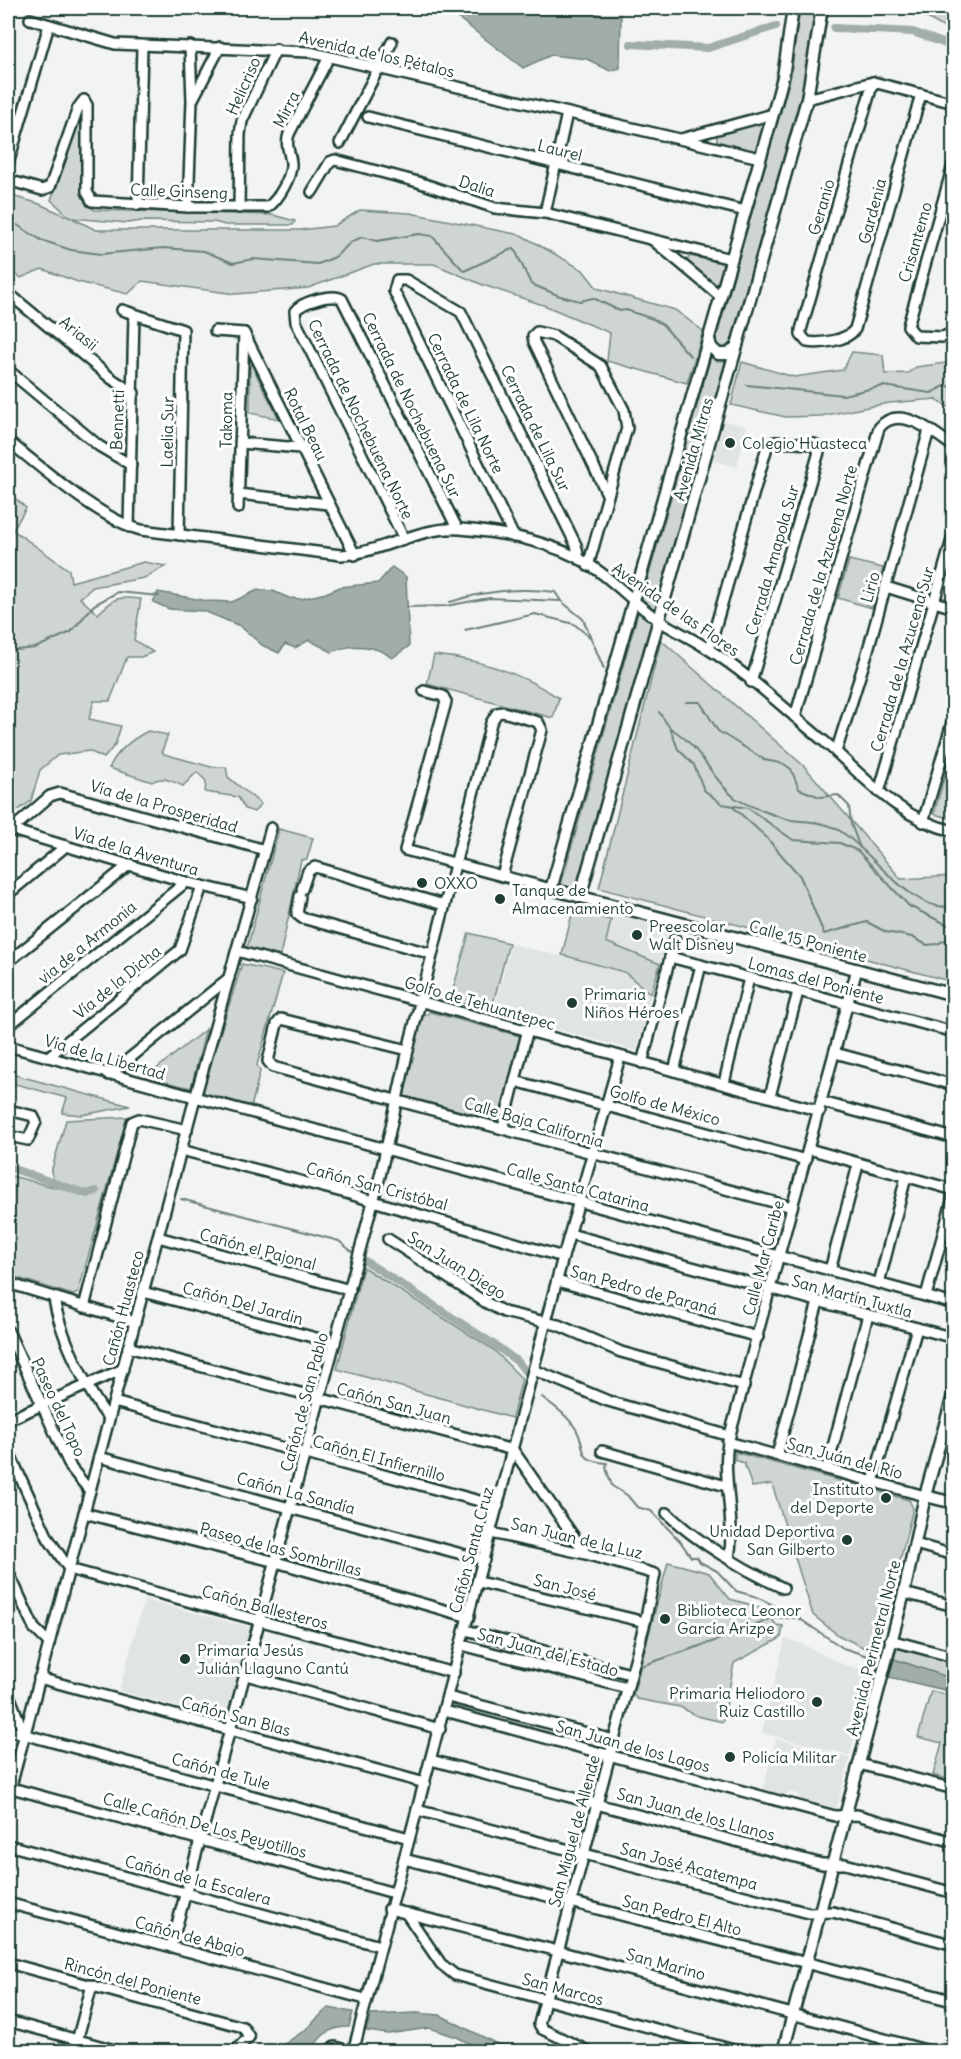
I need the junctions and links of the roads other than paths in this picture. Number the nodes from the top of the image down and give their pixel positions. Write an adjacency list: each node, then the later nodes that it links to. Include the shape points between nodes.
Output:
1 (793, 8): 18 (street, Avenida Mitras)
2 (822, 8): 14 (street, Avenida Mitras)
3 (30, 19): 4 (street, Avenida de los Pétalos)
4 (49, 25): 6 (street, Avenida de los Pétalos, via 99,40); 24 (street)
5 (392, 42): 11 (street)
6 (142, 46): 7 (street, Avenida de los Pétalos); 28 (street)
7 (190, 46): 8 (street, Avenida de los Pétalos); 15 (street)
8 (220, 47): 9 (street, Avenida de los Pétalos); 15 (street)
9 (276, 49): 10 (street, Avenida de los Pétalos); 31 (street, Helicriso, via 242,121)
10 (329, 57): 11 (street, Avenida de los Pétalos); 30 (street, Mirra, via 289,134 286,146 291,172)
11 (380, 68): 17 (street, Avenida de los Pétalos); 21 (street)
12 (873, 82): 13 (street); 14 (street); 45 (street, Geranio, via 801,330 803,339 811,343)
13 (921, 94): 16 (street); 45 (street, Gardenia)
14 (807, 99): 47 (street, Avenida Mitras)
15 (192, 101): 29 (street)
16 (954, 103)
17 (567, 113): 20 (street, Avenida de los Pétalos); 25 (street)
18 (773, 114): 20 (street, Avenida de los Pétalos); 22 (street, Avenida Mitras)
19 (368, 117): 25 (street, Laurel)
20 (679, 140): 22 (street, Avenida de los Pétalos)
21 (340, 143)
22 (760, 158): 32 (street, Avenida Mitras)
23 (954, 162): 44 (street, Crisantemo, via 908,321 909,331 916,336 942,337)
24 (8, 164)
25 (556, 164): 32 (street, Laurel); 33 (street)
26 (8, 180): 28 (street, Calle Ginseng, via 48,189 78,108 85,100 89,199 97,204)
27 (312, 192): 33 (street, Dalia, via 335,160 495,208)
28 (138, 205): 29 (street, Calle Ginseng)
29 (189, 207): 31 (street, Calle Ginseng)
30 (268, 207): 31 (street, Calle Ginseng)
31 (239, 208)
32 (745, 211): 35 (street, Avenida Mitras)
33 (544, 213): 34 (street, Dalia)
34 (652, 240): 35 (street, Dalia); 38 (street, Dalia)
35 (731, 259): 38 (street, Avenida Mitras)
36 (8, 293): 49 (street, Ariasii)
37 (339, 296): 61 (street, Cerrada de Nochebuena Sur); 65 (street, Cerrada de Nochebuena Norte, via 303,304 295,311 296,322)
38 (720, 296): 46 (street, Avenida Mitras)
39 (122, 310): 41 (street)
40 (462, 312): 64 (street, Cerrada de Lila Norte, via 406,280 395,282 394,291); 67 (street, Cerrada de Lila Sur, via 576,545)
41 (134, 315): 49 (street, Bennetti); 63 (street, Laelia Sur, via 183,330)
42 (215, 331): 43 (street)
43 (244, 333): 52 (street, Takoma); 54 (street, Rotal Beau)
44 (954, 333)
45 (851, 335)
46 (709, 338): 47 (street, via 718,354 728,354); 70 (street, Avenida Mitras)
47 (738, 346): 73 (street, Avenida Mitras)
48 (8, 370): 55 (street, via 99,446)
49 (134, 393): 55 (street, Bennetti)
50 (929, 430): 53 (street); 69 (street, Lirio); 78 (street, Cerrada de la Azucena Norte, via 907,419 883,422 879,428)
51 (8, 441): 60 (street, Avenida de las Flores, via 68,489)
52 (241, 443): 54 (street); 56 (street, Takoma)
53 (954, 447)
54 (300, 448): 58 (street, Rotal Beau)
55 (130, 465): 60 (street, Bennetti)
56 (238, 494): 58 (street); 59 (street, Takoma)
57 (608, 496): 57 (street, via 627,428 624,410 606,372 596,362 554,336 535,334 534,342); 68 (street)
58 (328, 504): 66 (street, Rotal Beau)
59 (238, 508)
60 (129, 527): 63 (street, Avenida de las Flores)
61 (457, 528): 64 (street, Avenida de las Flores); 65 (street, Avenida de las Flores)
62 (954, 533): 71 (street, Cerrada de la Azucena Sur)
63 (179, 535): 66 (street, Avenida de las Flores)
64 (514, 537): 67 (street, Avenida de las Flores)
65 (404, 539): 66 (street, Avenida de las Flores)
66 (355, 555)
67 (579, 559): 68 (street, Avenida de las Flores)
68 (588, 566): 70 (street, Avenida de las Flores)
69 (886, 587): 71 (street); 79 (street, Lirio)
70 (633, 602): 73 (street, Avenida de las Flores); 92 (street, Avenida Mitras)
71 (934, 602): 72 (street); 80 (street, Cerrada de la Azucena Sur)
72 (954, 608)
73 (659, 621): 74 (street, Avenida de las Flores); 94 (street, Avenida Mitras)
74 (709, 649): 75 (street, Avenida de las Flores); 75 (street, Cerrada Amapola Sur, via 770,443 814,444 819,452)
75 (751, 682): 78 (street, Avenida de las Flores)
76 (424, 691): 87 (street, via 445,699 405,850)
77 (954, 716): 81 (street)
78 (795, 717): 79 (street, Avenida de las Flores)
79 (836, 752): 80 (street, Avenida de las Flores)
80 (879, 792): 81 (street, Avenida de las Flores)
81 (922, 822): 83 (street, Avenida de las Flores)
82 (271, 828): 86 (street, Cañón Huasteco)
83 (954, 831)
84 (10, 832): 85 (street, Vía de la Aventura); 86 (street, Vía de la Prosperidad, via 55,794 65,794)
85 (66, 846): 88 (street, Vía de la Aventura); 93 (street)
86 (265, 850): 95 (street, Cañón Huasteco)
87 (455, 862): 89 (street); 89 (street, Cañón de San Pablo, via 491,723 497,713 509,713 541,725 542,730); 96 (street, Cañón de San Pablo)
88 (130, 864): 90 (street, Vía de la Aventura); 101 (street)
89 (502, 876): 92 (street)
90 (186, 882): 91 (street, Vía de la Aventura); 110 (street, via de a Armonia)
91 (202, 886): 95 (street, Vía de la Aventura); 116 (street, Vía de la Dicha, via 180,950)
92 (551, 889): 94 (street, Calle 15 Poniente)
93 (8, 894)
94 (580, 897): 103 (street, Calle 15 Poniente)
95 (252, 898): 98 (street, Cañón Huasteco)
96 (444, 905): 99 (street, Cañón de San Pablo); 99 (street, via 311,868 301,893 297,914 302,918)
97 (675, 939): 100 (street)
98 (237, 951): 104 (street, Cañón Huasteco); 108 (street, Golfo de Tehuantepec)
99 (432, 954): 108 (street, Cañón de San Pablo)
100 (670, 957): 102 (street, Lomas del Poniente); 118 (street)
101 (8, 962)
102 (701, 965): 105 (street, Lomas del Poniente); 119 (street)
103 (857, 969): 107 (street, Calle 15 Poniente); 109 (street, Calle Mar Caribe)
104 (229, 978): 120 (street); 125 (street, Cañón Huasteco)
105 (749, 978): 106 (street, Lomas del Poniente); 122 (street)
106 (798, 992): 109 (street, Lomas del Poniente); 124 (street)
107 (954, 995)
108 (420, 1001): 112 (street, Golfo de Tehuantepec); 114 (street, Cañón de San Pablo)
109 (848, 1004): 111 (street, Lomas del Poniente); 115 (street, Calle Mar Caribe)
110 (8, 1026)
111 (954, 1032)
112 (527, 1033): 117 (street, Golfo de Tehuantepec); 121 (street)
113 (8, 1046): 116 (street, Vía de la Libertad)
114 (408, 1050): 126 (street, Cañón de San Pablo); 126 (street, Calle Baja California, via 282,1019 277,1024 268,1058 269,1064)
115 (835, 1053): 123 (street); 128 (street, Calle Mar Caribe)
116 (48, 1057): 120 (street, Vía de la Libertad)
117 (620, 1057): 118 (street, Golfo de Tehuantepec); 127 (street, Cañón Santa Cruz)
118 (642, 1062): 119 (street, Golfo de Tehuantepec)
119 (674, 1071): 122 (street, Golfo de Tehuantepec)
120 (109, 1075): 125 (street, Vía de la Libertad)
121 (515, 1081): 127 (street, Golfo de México); 130 (street)
122 (724, 1083): 124 (street, Golfo de Tehuantepec)
123 (954, 1085)
124 (770, 1096): 128 (street, Golfo de Tehuantepec)
125 (195, 1098): 131 (street, Cañón Huasteco); 136 (street, Calle Santa Catarina)
126 (396, 1100): 130 (street, Calle Baja California); 136 (street, Cañón de San Pablo)
127 (607, 1104): 137 (street, Cañón Santa Cruz); 138 (street, Golfo de México)
128 (821, 1106): 133 (street, Golfo de Tehuantepec); 134 (street, Calle Mar Caribe)
129 (8, 1115): 132 (street, via 13,1112 35,1117 36,1122 28,1140)
130 (503, 1128): 137 (street, Calle Baja California)
131 (187, 1130): 135 (street, Cañón Huasteco); 161 (street, via 140,1119 132,1122)
132 (8, 1136)
133 (954, 1138)
134 (809, 1149): 138 (street, Calle Mar Caribe); 139 (street)
135 (181, 1150): 142 (street, Cañón San Cristóbal); 146 (street, Cañón Huasteco)
136 (386, 1151): 142 (street, Cañón de San Pablo); 143 (street, Calle Santa Catarina)
137 (593, 1155): 143 (street, Cañón Santa Cruz); 144 (street, Calle Baja California)
138 (806, 1160): 144 (street, Calle Mar Caribe)
139 (858, 1165): 140 (street); 150 (street)
140 (906, 1177): 141 (street); 152 (street)
141 (954, 1192): 157 (street)
142 (372, 1201): 148 (street, Cañón San Cristóbal); 155 (street, Cañón de San Pablo)
143 (579, 1203): 145 (street, Cañón Santa Cruz); 149 (street, Calle Santa Catarina)
144 (792, 1207): 149 (street, Calle Mar Caribe)
145 (570, 1234): 148 (street, Cañón Santa Cruz); 154 (street, San Martín Tuxtla)
146 (158, 1238): 155 (street, Cañón el Pajonal); 156 (street, Cañón Huasteco)
147 (388, 1239): 164 (street, San Juan Diego, via 485,1302)
148 (563, 1257): 151 (street, Cañón Santa Cruz)
149 (780, 1257): 150 (street, Calle Santa Catarina); 154 (street, Calle Mar Caribe)
150 (830, 1270): 152 (street, Calle Santa Catarina)
151 (557, 1281): 164 (street, Cañón Santa Cruz); 167 (street, San Pedro de Paraná)
152 (879, 1282): 157 (street, Calle Santa Catarina)
153 (8, 1283): 158 (street)
154 (771, 1289): 159 (street, San Martín Tuxtla); 167 (street, Calle Mar Caribe)
155 (350, 1290): 169 (street, Cañón de San Pablo)
156 (143, 1292): 163 (street, Cañón Huasteco); 169 (street, Cañón Del Jardin)
157 (926, 1296): 160 (street, Calle Santa Catarina)
158 (54, 1298): 161 (street); 173 (street, via 61,1329)
159 (818, 1302): 162 (street, San Martín Tuxtla); 186 (street)
160 (954, 1304)
161 (84, 1306): 163 (street)
162 (868, 1315): 165 (street, San Martín Tuxtla); 188 (street)
163 (135, 1322): 170 (street, Cañón Huasteco)
164 (546, 1324): 172 (street, Cañón Santa Cruz); 174 (street, San Juan Diego, via 558,1325 621,1352)
165 (917, 1328): 168 (street, San Martín Tuxtla); 189 (street)
166 (8, 1331): 178 (street, Paseo del Topo)
167 (758, 1337): 174 (street, Calle Mar Caribe)
168 (954, 1338)
169 (335, 1343): 176 (street, Cañón de San Pablo)
170 (128, 1347): 171 (street, Cañón Huasteco); 176 (street, Cañón San Juan)
171 (123, 1369): 173 (street); 177 (street, Cañón Huasteco)
172 (534, 1370): 181 (street, San Juán del Río, via 608,1401); 183 (street, Cañón Santa Cruz)
173 (88, 1383): 178 (street); 179 (street)
174 (744, 1386): 181 (street, Calle Mar Caribe)
175 (954, 1392): 192 (street, Avenida Perimetral Norte)
176 (321, 1400): 183 (street, Cañón San Juan); 185 (street, Cañón de San Pablo)
177 (114, 1402): 179 (street, Cañón Huasteco); 185 (street, Cañón El Infiernillo)
178 (42, 1404): 180 (street); 191 (street, Paseo del Topo, via 71,1468)
179 (109, 1419): 187 (street, Cañón Huasteco)
180 (8, 1420)
181 (729, 1439): 186 (street, San Juán del Río); 190 (street, Calle Mar Caribe)
182 (8, 1450): 205 (street, via 48,1538)
183 (513, 1450): 194 (street, Cañón Santa Cruz); 200 (street)
184 (602, 1451): 190 (street)
185 (306, 1453): 194 (street, Cañón El Infiernillo); 195 (street, Cañón de San Pablo)
186 (777, 1455): 188 (street, San Juán del Río)
187 (99, 1457): 191 (street, Cañón Huasteco); 195 (street, Cañón La Sandía)
188 (827, 1469): 189 (street, San Juán del Río)
189 (873, 1482): 192 (street, San Juán del Río)
190 (726, 1486): 202 (street, Calle Mar Caribe)
191 (90, 1491): 196 (street, Cañón Huasteco)
192 (926, 1496): 193 (street, San Juán del Río); 199 (street, Avenida Perimetral Norte)
193 (954, 1503)
194 (498, 1506): 198 (street, Cañón Santa Cruz)
195 (291, 1507): 203 (street, Cañón La Sandía); 204 (street, Cañón de San Pablo)
196 (84, 1513): 204 (street, Paseo de las Sombrillas); 205 (street, Cañón Huasteco)
197 (667, 1514): 202 (street)
198 (491, 1533): 200 (street, San Juan de la Luz); 203 (street, Cañón Santa Cruz)
199 (915, 1544): 201 (street); 210 (street, Avenida Perimetral Norte)
200 (586, 1554): 207 (street, San Juan de la Luz)
201 (954, 1555)
202 (729, 1558): 209 (street)
203 (484, 1560): 208 (street, Cañón Santa Cruz)
204 (276, 1562): 212 (street, Paseo de las Sombrillas); 213 (street, Cañón de San Pablo)
205 (69, 1569): 213 (street, Cañón Ballesteros); 217 (street, Cañón Huasteco)
206 (8, 1571): 217 (street, via 34,1628)
207 (655, 1574): 214 (street, San Miguel de Allende)
208 (479, 1582): 212 (street, Cañón Santa Cruz); 214 (street, San José)
209 (783, 1588)
210 (904, 1593): 211 (street); 216 (street, Avenida Perimetral Norte)
211 (954, 1606)
212 (469, 1617): 215 (street, Cañón Santa Cruz)
213 (260, 1621): 220 (street, Cañón Ballesteros); 222 (street, Cañón de San Pablo)
214 (645, 1622): 221 (street, San Miguel de Allende)
215 (466, 1630): 218 (street, Cañón Santa Cruz); 221 (street, San Juan del Estado)
216 (890, 1640): 219 (street); 235 (street, Avenida Perimetral Norte)
217 (49, 1643): 223 (street, Cañón Huasteco)
218 (462, 1645): 220 (street, Cañón Santa Cruz); 224 (street, San Juan del Estado)
219 (954, 1657)
220 (454, 1673): 226 (street, Cañón Santa Cruz)
221 (630, 1674): 224 (street, San Miguel de Allende)
222 (246, 1675): 228 (street); 230 (street, Cañón de San Pablo)
223 (39, 1678): 230 (street, Cañón San Blas); 231 (street, Cañón Huasteco)
224 (627, 1688): 232 (street, San Miguel de Allende)
225 (8, 1692): 231 (street)
226 (448, 1697): 227 (street, Cañón Santa Cruz); 232 (street, San Juan de los Lagos)
227 (445, 1711): 228 (street, Cañón Santa Cruz); 233 (street, San Juan de los Lagos)
228 (440, 1729): 234 (street, Cañón Santa Cruz)
229 (8, 1730): 231 (street, Cañón de Tule)
230 (230, 1730): 236 (street, Cañón San Blas); 237 (street, Cañón de San Pablo)
231 (24, 1734): 237 (street, Cañón de Tule); 239 (street, Cañón Huasteco)
232 (614, 1740): 233 (street, San Miguel de Allende)
233 (610, 1756): 240 (street, San Miguel de Allende); 242 (street, San Juan de los Lagos)
234 (431, 1760): 236 (street, Cañón Santa Cruz); 240 (street, San Juan de los Llanos)
235 (859, 1764): 238 (street); 242 (street, Avenida Perimetral Norte)
236 (425, 1783): 241 (street, Cañón Santa Cruz)
237 (215, 1784): 243 (street, Cañón de San Pablo); 244 (street, Cañón de Tule)
238 (954, 1789)
239 (8, 1790): 243 (street, Calle Cañón De Los Peyotillos)
240 (597, 1803): 247 (street, San Miguel de Allende); 249 (street, San Juan de los Llanos, via 822,1864)
241 (417, 1810): 244 (street, Cañón Santa Cruz); 247 (street, San José Acatempa)
242 (845, 1816): 245 (street, San Juan de los Lagos, via 857,1815); 249 (street, Avenida Perimetral Norte)
243 (200, 1838): 250 (street, Cañón de San Pablo); 251 (street, Calle Cañón De Los Peyotillos)
244 (409, 1838): 248 (street, Cañón Santa Cruz)
245 (954, 1842)
246 (8, 1845): 250 (street, Cañón de la Escalera)
247 (584, 1854): 253 (street, San Miguel de Allende); 256 (street, San José Acatempa, via 809,1913)
248 (404, 1859): 251 (street, Cañón Santa Cruz); 253 (street, San Pedro El Alto)
249 (833, 1863): 252 (street, San Juan de los Llanos); 256 (street, Avenida Perimetral Norte)
250 (186, 1892): 259 (street, Cañón de la Escalera); 260 (street, Cañón de San Pablo)
251 (394, 1893): 255 (street, Cañón Santa Cruz)
252 (954, 1893)
253 (571, 1902): 261 (street, San Miguel de Allende); 263 (street, San Pedro El Alto)
254 (8, 1903): 260 (street, Cañón de Abajo)
255 (389, 1909): 257 (street, San Marino); 259 (street, Cañón Santa Cruz)
256 (820, 1912): 258 (street, San José Acatempa, via 833,1912); 263 (street, Avenida Perimetral Norte)
257 (406, 1913): 261 (street, San Marino); 266 (street, San Marcos, via 448,1971)
258 (954, 1945)
259 (380, 1946): 265 (street, Cañón Santa Cruz)
260 (171, 1947): 265 (street, Cañón de Abajo)
261 (558, 1951): 266 (street, San Miguel de Allende); 268 (street, San Marino)
262 (8, 1963): 264 (street, Rincón del Poniente)
263 (807, 1963): 267 (street, San Pedro El Alto); 268 (street, Avenida Perimetral Norte)
264 (92, 1985): 270 (street); 273 (street, Rincón del Poniente, via 243,2027 248,2033 246,2041)
265 (365, 1999): 275 (street, Cañón Santa Cruz)
266 (544, 2000): 276 (street, San Miguel de Allende, via 539,2026); 277 (street, San Marcos)
267 (954, 2001)
268 (793, 2014): 278 (street, Avenida Perimetral Norte); 279 (street, San Marino)
269 (8, 2021): 270 (street)
270 (77, 2039): 271 (street); 272 (street)
271 (74, 2052)
272 (122, 2052)
273 (234, 2052)
274 (325, 2052): 275 (street, Cañón Santa Cruz, via 335,2048)
275 (352, 2052)
276 (590, 2052)
277 (741, 2052)
278 (783, 2052)
279 (933, 2052)

